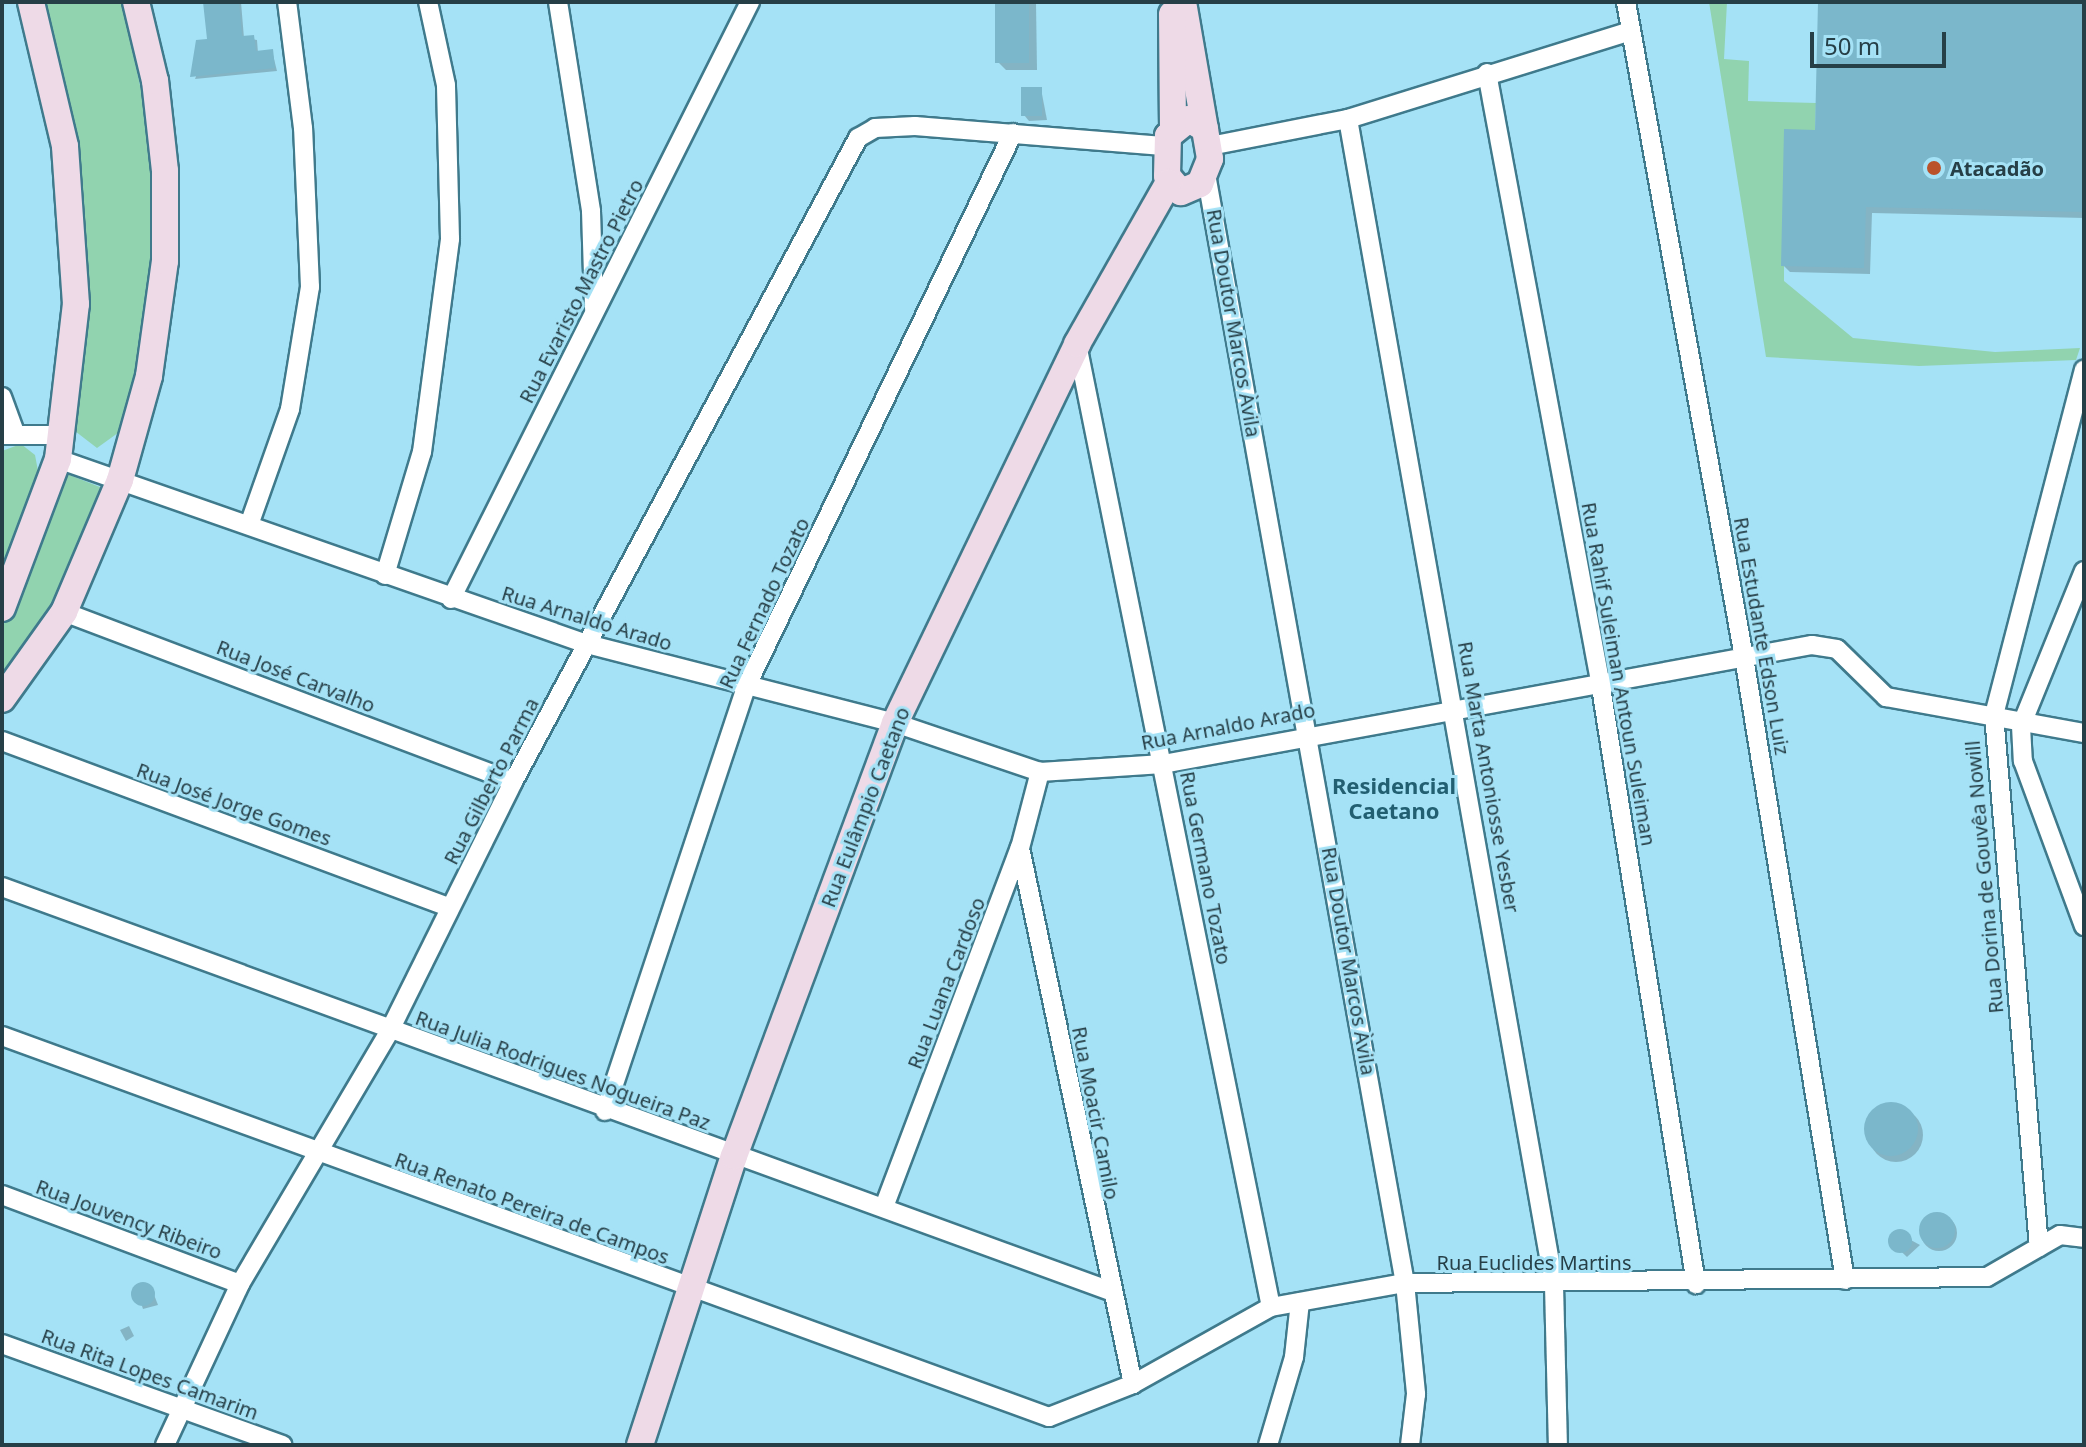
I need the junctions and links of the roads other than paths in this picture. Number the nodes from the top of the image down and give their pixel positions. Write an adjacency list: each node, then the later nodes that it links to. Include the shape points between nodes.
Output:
1 (31, 2): 22 (street, via 73,204 76,304)
2 (136, 2): 23 (street, via 155,81 165,261 149,376)
3 (287, 2): 24 (street, via 303,128 310,287 290,409)
4 (428, 2): 26 (street, via 446,85 450,239 422,452)
5 (558, 2): 17 (street, via 591,211)
6 (750, 2): 17 (street, Rua Evaristo Mastro Pietro)
7 (1172, 2): 14 (street)
8 (1183, 2): 15 (street)
9 (1626, 2): 10 (street, Rua Estudante Edson Luiz)
10 (1631, 31): 11 (street); 31 (street, Rua Estudante Edson Luiz)
11 (1487, 73): 12 (street); 32 (street, Rua Rahif Suleiman Antoun Suleiman)
12 (1348, 119): 15 (street); 35 (street, Rua Marta Antoniosse Yesber)
13 (1013, 133): 14 (street); 30 (street, Rua Gilberto Parma, via 915,126 875,128 858,138); 33 (street, Rua Fernado Tozato)
14 (1164, 138): 15 (street, via 1189,119); 16 (street)
15 (1210, 139): 16 (street)
16 (1187, 188): 18 (street, Rua Eulâmpio Caetano); 39 (street, Rua Doutor Marcos Àvila)
17 (595, 312): 27 (street, Rua Evaristo Mastro Pietro)
18 (1077, 344): 37 (street, Rua Eulâmpio Caetano); 42 (street, Rua Germano Tozato)
19 (2084, 370): 36 (street, Rua Dorina de Gouvêa Nowill)
20 (2, 397): 21 (street)
21 (8, 432): 22 (street, Rua Arnaldo Arado)
22 (60, 447): 23 (street, Rua Arnaldo Arado); 28 (street)
23 (120, 480): 24 (street, Rua Arnaldo Arado); 29 (street)
24 (249, 525): 26 (street, Rua Arnaldo Arado)
25 (2084, 571): 38 (street)
26 (385, 575): 27 (street, Rua Arnaldo Arado)
27 (451, 599): 30 (street, Rua Arnaldo Arado)
28 (2, 608)
29 (64, 612): 34 (street); 44 (street, Rua José Carvalho)
30 (587, 644): 33 (street, Rua Arnaldo Arado); 44 (street, Rua Gilberto Parma)
31 (1744, 657): 32 (street, Rua Arnaldo Arado); 36 (street, Rua Arnaldo Arado, via 1812,645 1837,649 1886,697); 58 (street, Rua Estudante Edson Luiz)
32 (1600, 681): 35 (street, Rua Arnaldo Arado); 61 (street, Rua Rahif Suleiman Antoun Suleiman)
33 (746, 687): 37 (street, Rua Arnaldo Arado); 51 (street, Rua Fernado Tozato)
34 (2, 699)
35 (1456, 710): 39 (street, Rua Arnaldo Arado); 62 (street, Rua Marta Antoniosse Yesber)
36 (1994, 715): 38 (street, Rua Arnaldo Arado); 57 (street, Rua Dorina de Gouvêa Nowill)
37 (895, 723): 43 (street, Rua Arnaldo Arado); 53 (street, Rua Eulâmpio Caetano)
38 (2021, 726): 40 (street, Rua Arnaldo Arado); 48 (street, via 2023,761)
39 (1310, 732): 42 (street, Rua Arnaldo Arado); 59 (street, Rua Doutor Marcos Àvila)
40 (2084, 733)
41 (2, 741): 47 (street, Rua José Jorge Gomes)
42 (1163, 764): 43 (street, Rua Arnaldo Arado); 66 (street, Rua Germano Tozato)
43 (1040, 772): 45 (street, Rua Luana Cardoso)
44 (513, 782): 47 (street, Rua Gilberto Parma)
45 (1020, 848): 55 (street, Rua Luana Cardoso); 64 (street, Rua Moacir Camilo)
46 (2, 887): 49 (street, Rua Julia Rodrigues Nogueira Paz)
47 (450, 908): 49 (street, Rua Gilberto Parma)
48 (2084, 926)
49 (390, 1030): 51 (street, Rua Julia Rodrigues Nogueira Paz); 52 (street, Rua Gilberto Parma)
50 (2, 1036): 52 (street, Rua Renato Pereira de Campos)
51 (605, 1111): 53 (street, Rua Julia Rodrigues Nogueira Paz)
52 (315, 1153): 60 (street, Rua Gilberto Parma); 63 (street, Rua Renato Pereira de Campos)
53 (734, 1156): 55 (street, Rua Julia Rodrigues Nogueira Paz); 63 (street, Rua Eulâmpio Caetano)
54 (2, 1195): 60 (street, Rua Jouvency Ribeiro)
55 (884, 1207): 64 (street, Rua Julia Rodrigues Nogueira Paz)
56 (2084, 1238): 57 (street, Rua Euclides Martins, via 2060,1235)
57 (2039, 1247): 58 (street, Rua Euclides Martins, via 1987,1277)
58 (1845, 1280): 61 (street, Rua Euclides Martins)
59 (1405, 1283): 62 (street, Rua Euclides Martins); 65 (street, Rua Euclides Martins); 75 (street, Rua Doutor Marcos Àvila, via 1416,1394)
60 (240, 1284): 69 (street, Rua Gilberto Parma)
61 (1696, 1284): 62 (street, Rua Euclides Martins)
62 (1554, 1285): 76 (street, Rua Marta Antoniosse Yesber)
63 (694, 1289): 70 (street, Rua Renato Pereira de Campos); 73 (street, Rua Eulâmpio Caetano)
64 (1110, 1291): 68 (street, Rua Moacir Camilo)
65 (1300, 1302): 66 (street, Rua Euclides Martins); 74 (street, via 1294,1357)
66 (1271, 1307): 68 (street, Rua Euclides Martins)
67 (2, 1344): 69 (street, Rua Rita Lopes Camarim)
68 (1133, 1384): 70 (street, Rua Euclides Martins)
69 (179, 1407): 71 (street, Rua Gilberto Parma); 72 (street, Rua Rita Lopes Camarim)
70 (1049, 1417)
71 (165, 1445)
72 (282, 1445)
73 (640, 1445)
74 (1268, 1445)
75 (1410, 1445)
76 (1558, 1445)

